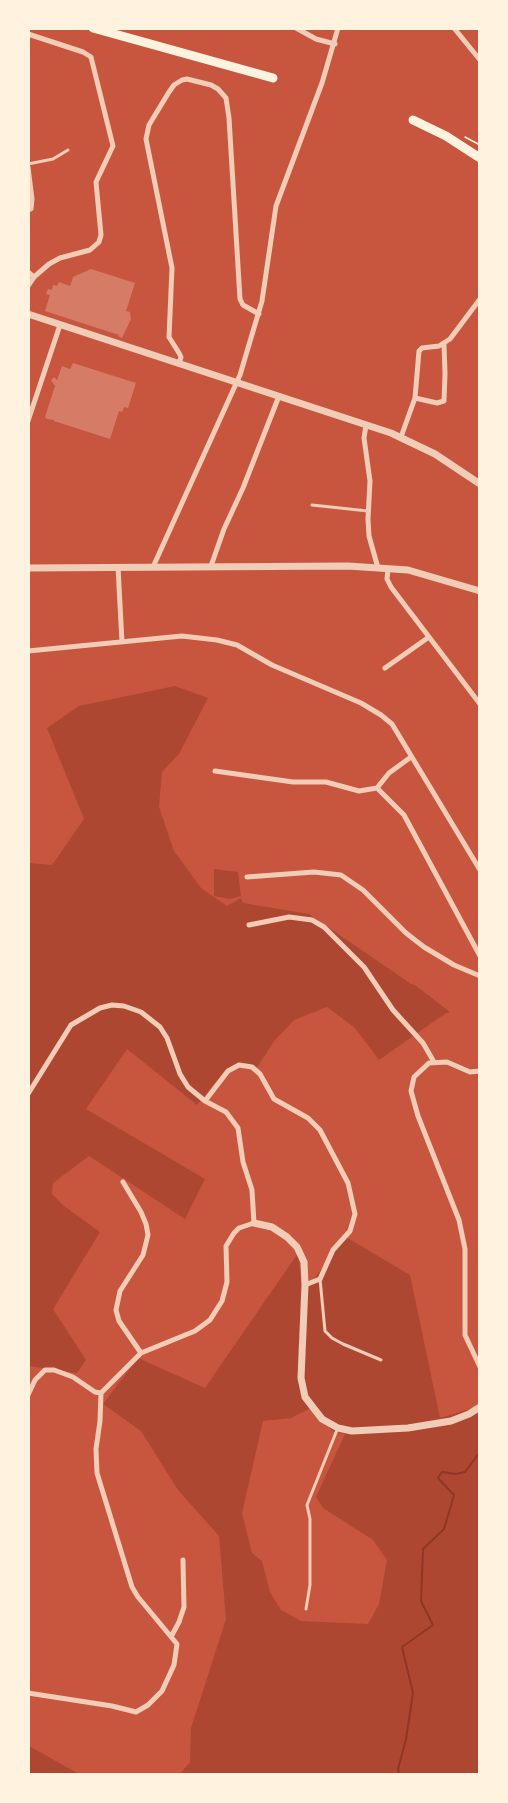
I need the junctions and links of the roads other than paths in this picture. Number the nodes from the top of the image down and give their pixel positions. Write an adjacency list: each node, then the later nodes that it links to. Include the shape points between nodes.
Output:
1 (93, 28): 8 (highway)
2 (296, 28): 6 (street)
3 (338, 28): 6 (street)
4 (454, 28): 7 (street)
5 (28, 34): 15 (street, via 91,57 113,146 96,182 99,242 90,250 60,258)
6 (335, 44): 19 (street, via 276,206)
7 (480, 60)
8 (273, 78)
9 (413, 120): 11 (highway)
10 (68, 150): 12 (lane)
11 (480, 158)
12 (28, 166): 13 (street, via 32,199)
13 (28, 210)
14 (28, 272): 15 (street)
15 (34, 277): 16 (street)
16 (28, 286)
17 (480, 299): 21 (street)
18 (28, 314): 20 (street)
19 (259, 314): 22 (street, via 240,299 226,98 211,85 182,80 174,85 149,124 146,139 172,268 169,337 181,357); 23 (street)
20 (60, 325): 22 (street); 26 (street)
21 (444, 344): 25 (street, via 418,351); 25 (street, via 444,401)
22 (179, 364): 23 (street)
23 (236, 382): 24 (street); 34 (street)
24 (279, 396): 27 (street); 32 (street)
25 (416, 398): 28 (street)
26 (28, 421)
27 (366, 425): 28 (street); 31 (street, via 363,438 370,481)
28 (401, 437): 29 (street)
29 (480, 484)
30 (312, 505): 31 (lane)
31 (368, 511): 36 (street, via 370,545)
32 (211, 566): 34 (street); 36 (street)
33 (118, 567): 34 (street); 35 (street); 40 (street)
34 (153, 567)
35 (28, 568)
36 (378, 568): 37 (street)
37 (388, 569): 38 (street, via 422,573); 39 (street, via 391,587)
38 (480, 591)
39 (429, 637): 42 (street); 43 (street)
40 (122, 642): 41 (street); 44 (street, via 182,636 237,645 381,715 392,724)
41 (28, 651)
42 (385, 668)
43 (480, 704)
44 (411, 757): 46 (street); 47 (street)
45 (215, 771): 46 (street, via 293,782 326,782 359,791)
46 (377, 788): 50 (street, via 404,815)
47 (480, 870)
48 (248, 877): 51 (street, via 314,872 341,875 363,890 424,947)
49 (249, 925): 52 (street, via 289,917 312,920 324,927 364,967)
50 (480, 956)
51 (480, 976)
52 (434, 1062): 53 (street); 62 (street, via 414,1077 411,1091 462,1233 465,1335)
53 (480, 1071)
54 (28, 1094): 55 (street, via 71,1025 100,1008 117,1005 141,1012 160,1027 184,1081)
55 (205, 1101): 57 (street, via 226,1112 238,1128 252,1190); 58 (street, via 228,1071 239,1065 252,1067 274,1099 308,1118 320,1130 348,1184 355,1214 350,1231 333,1250)
56 (123, 1182): 60 (street, via 141,1212 148,1235 142,1255 120,1291 116,1310 118,1321)
57 (254, 1223): 59 (street, via 272,1227 293,1242 304,1262); 60 (street, via 239,1228 226,1246 225,1291 210,1320 195,1331)
58 (320, 1280): 59 (street); 61 (lane, via 325,1331 343,1344)
59 (305, 1285): 66 (street, via 302,1388 315,1412)
60 (141, 1353): 63 (street)
61 (381, 1360)
62 (480, 1367)
63 (101, 1393): 64 (street, via 73,1377 45,1370); 69 (street, via 97,1473 132,1587)
64 (28, 1395)
65 (480, 1407): 66 (street, via 440,1423 362,1432)
66 (338, 1428): 68 (lane, via 307,1505 310,1585)
67 (183, 1560): 69 (street, via 184,1607)
68 (306, 1609)
69 (172, 1635): 70 (street, via 177,1644 167,1682 156,1698 136,1712)
70 (28, 1693)

